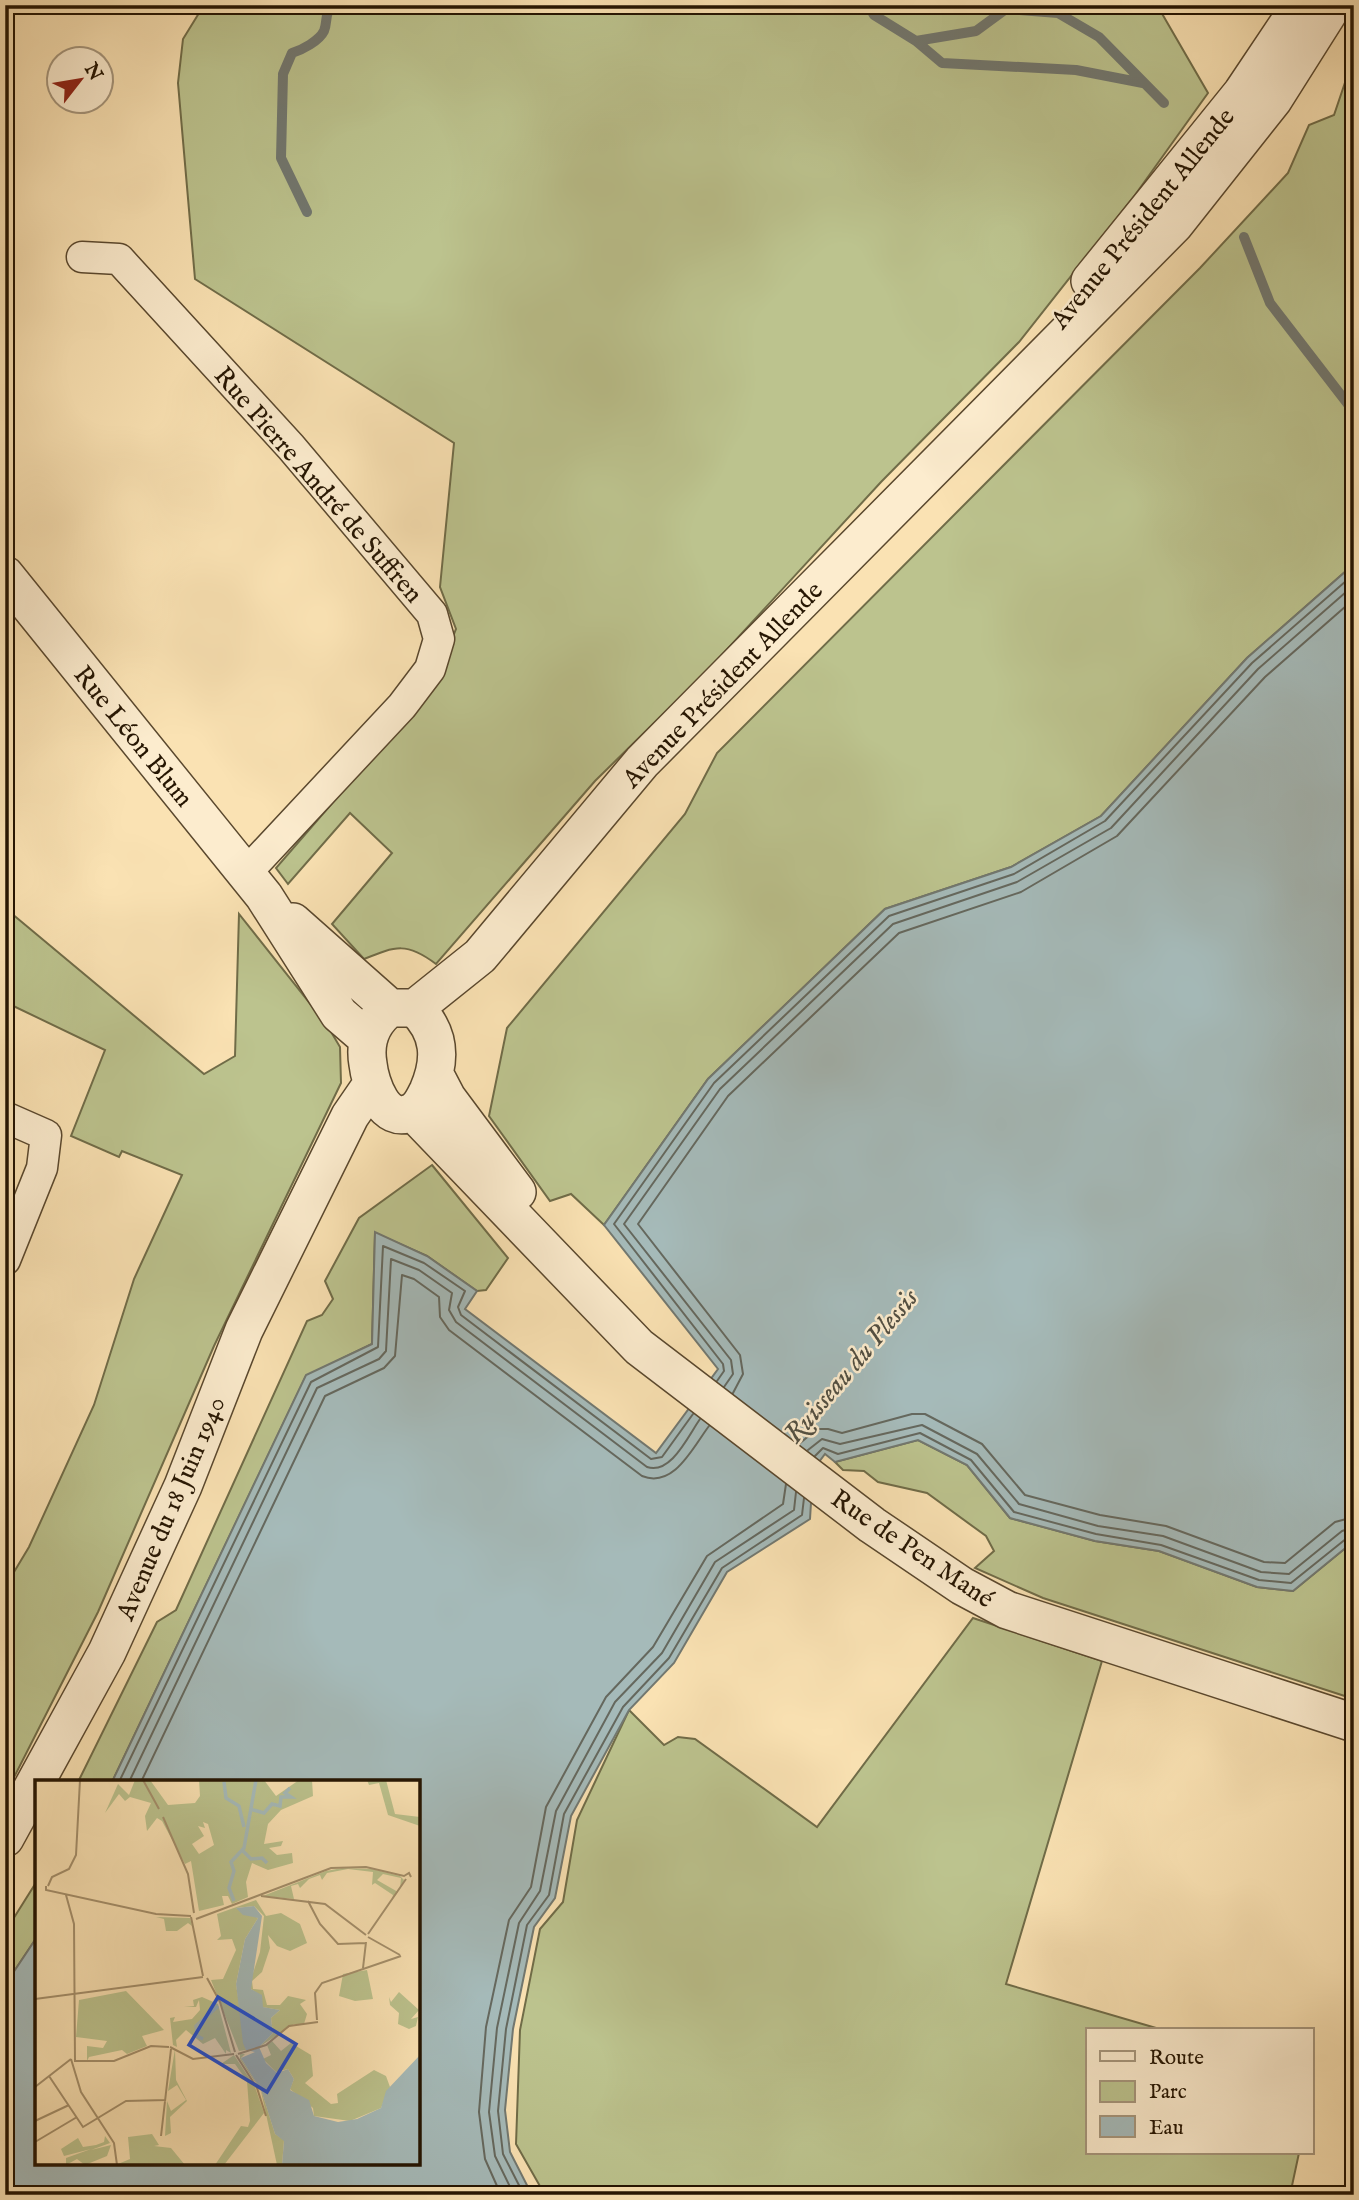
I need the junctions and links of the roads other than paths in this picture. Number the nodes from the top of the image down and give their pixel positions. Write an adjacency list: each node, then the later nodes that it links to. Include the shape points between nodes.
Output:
1 (1301, 5): 4 (street, Avenue Président Allende, via 1242,93)
2 (1333, 5): 4 (street, Avenue Président Allende, via 1273,100 1174,225)
3 (82, 257): 6 (street, Rue Pierre André de Suffren, via 120,259 291,447 432,614 439,639 430,669)
4 (977, 426): 7 (street, Avenue Président Allende, via 642,762 480,956)
5 (9, 588): 6 (street, Rue Léon Blum)
6 (254, 885): 7 (street, Rue Léon Blum); 8 (street, Rue Léon Blum, via 339,1014)
7 (413, 1016): 8 (street, via 373,1026); 9 (street, via 438,1053)
8 (368, 1039): 10 (street, via 367,1060)
9 (435, 1075): 10 (street, via 423,1102); 13 (street, Rue de Pen Mané, via 447,1098)
10 (392, 1102): 13 (street, Rue de Pen Mané); 15 (street, Avenue du 18 Juin 1940, via 350,1116 244,1330 183,1486 107,1652)
11 (5, 1117): 12 (street, via 46,1135 42,1168)
12 (5, 1260)
13 (603, 1308): 14 (street, Rue de Pen Mané, via 639,1347 839,1501 962,1586 1007,1610)
14 (1354, 1723)
15 (37, 1780)
16 (35, 1783): 17 (street, Avenue du 18 Juin 1940)
17 (5, 1838)

